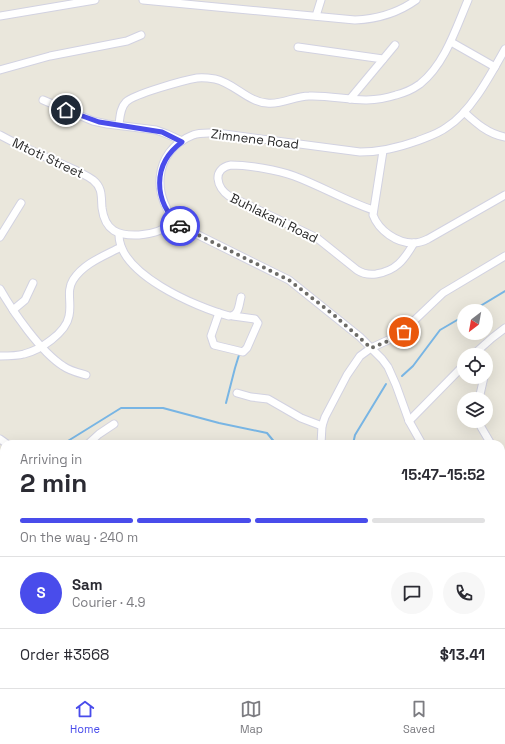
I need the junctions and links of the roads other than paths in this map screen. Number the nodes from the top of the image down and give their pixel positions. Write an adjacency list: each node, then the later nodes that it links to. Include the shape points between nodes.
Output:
1 (95, 0): 6 (street)
2 (143, 0): 7 (street)
3 (321, 0): 7 (street)
4 (416, 0): 7 (street, via 395,12 373,18 355,20)
5 (468, 0): 9 (street)
6 (0, 16)
7 (316, 16)
8 (141, 35): 15 (street)
9 (451, 42): 14 (street); 16 (street, via 432,72 412,89 379,100)
10 (395, 45): 13 (street)
11 (298, 47): 13 (street)
12 (505, 49): 14 (street, Zimnene Road)
13 (382, 59): 16 (street)
14 (495, 67): 18 (street, Zimnene Road)
15 (0, 70)
16 (350, 99): 19 (street, via 309,96 267,103 254,99 222,81 198,78 130,99 121,110)
17 (43, 100): 19 (street, via 93,121)
18 (464, 112): 21 (street, via 483,128); 23 (street, Zimnene Road, via 440,132)
19 (119, 125): 22 (street, via 162,132)
20 (0, 135): 28 (street, Mtoti Street, via 93,180 101,190 105,217 112,229)
21 (505, 137)
22 (182, 142): 23 (street, Zimnene Road, via 199,134 217,133 360,152); 27 (street, Zimnene Road, via 167,156 160,175 161,196)
23 (383, 151): 26 (street)
24 (505, 195): 30 (street, via 428,239)
25 (21, 203): 29 (street)
26 (373, 210): 30 (street, via 375,221 382,230); 30 (street, Buhlakani Road, via 295,176 278,172 231,166 225,167 218,179 220,187 229,196 317,238 364,274 387,272 396,267)
27 (175, 221): 28 (street, via 153,232); 41 (street, Zimnene Road, via 186,230 289,280)
28 (119, 234): 31 (street)
29 (0, 237)
30 (414, 244)
31 (121, 247): 37 (street, via 135,267 147,278 179,296); 40 (street, via 85,267 77,275 71,284 70,315 66,324)
32 (505, 256): 41 (street, via 443,293 399,335)
33 (33, 283): 36 (street, via 25,300)
34 (0, 289): 36 (street)
35 (241, 297): 38 (street, via 237,312)
36 (13, 310): 40 (street)
37 (219, 313): 38 (street); 38 (street, via 210,336 214,345 243,352 258,323 255,318)
38 (232, 316)
39 (505, 328): 42 (street)
40 (42, 346): 43 (street, via 22,355); 45 (street, via 65,368)
41 (371, 348): 47 (street, Zimnene Road, via 382,358 390,372); 49 (street, via 354,363)
42 (481, 348)
43 (0, 356)
44 (457, 372): 47 (street)
45 (86, 375)
46 (237, 393): 49 (street, via 268,399 301,418)
47 (409, 422): 53 (street, Zimnene Road)
48 (114, 424): 51 (street)
49 (322, 426): 52 (street)
50 (482, 428): 54 (street)
51 (92, 440)
52 (321, 440)
53 (420, 440)
54 (489, 440)

